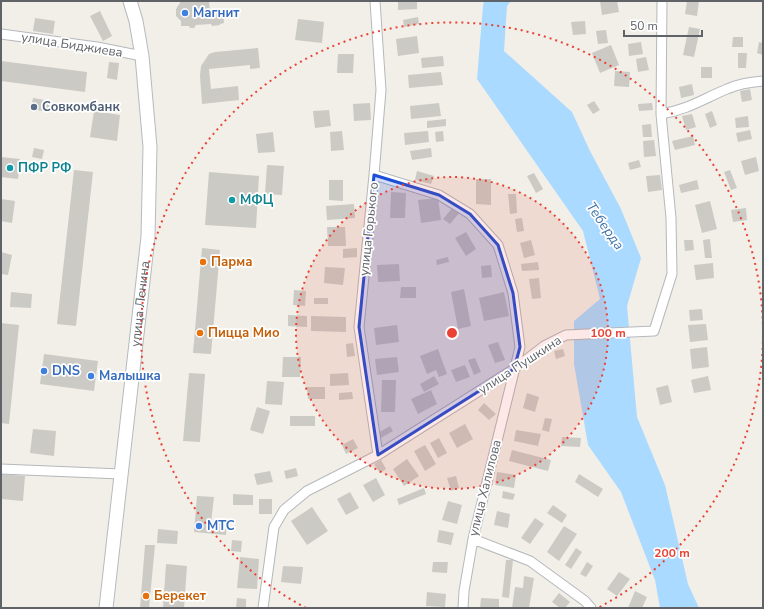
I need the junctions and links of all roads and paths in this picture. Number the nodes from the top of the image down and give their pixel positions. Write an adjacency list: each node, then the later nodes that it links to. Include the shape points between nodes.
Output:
1 (130, 1): 5 (main road, улица Ленина)
2 (375, 1): 8 (street, улица Горького, via 381,90)
3 (662, 1): 7 (street, улица Пушкина)
4 (1, 34): 5 (street, улица Биджиева)
5 (142, 56): 12 (main road, улица Ленина, via 150,147 148,237)
6 (763, 80): 7 (street, via 728,88 685,109)
7 (661, 114): 9 (street, улица Пушкина, via 672,274 654,331 566,335 544,346)
8 (374, 175): 9 (street, улица Халилова, via 439,194 470,214 498,245 513,293 520,347); 10 (street, улица Горького, via 359,327)
9 (514, 369): 10 (street, улица Пушкина); 13 (street, улица Халилова)
10 (378, 455): 15 (street, улица Пушкина, via 307,491 284,510 274,527)
11 (1, 469): 12 (street)
12 (121, 474): 14 (main road, улица Ленина)
13 (473, 539): 16 (street, улица Халилова); 17 (street, via 530,561)
14 (106, 608)
15 (263, 608)
16 (463, 608)
17 (591, 608)

